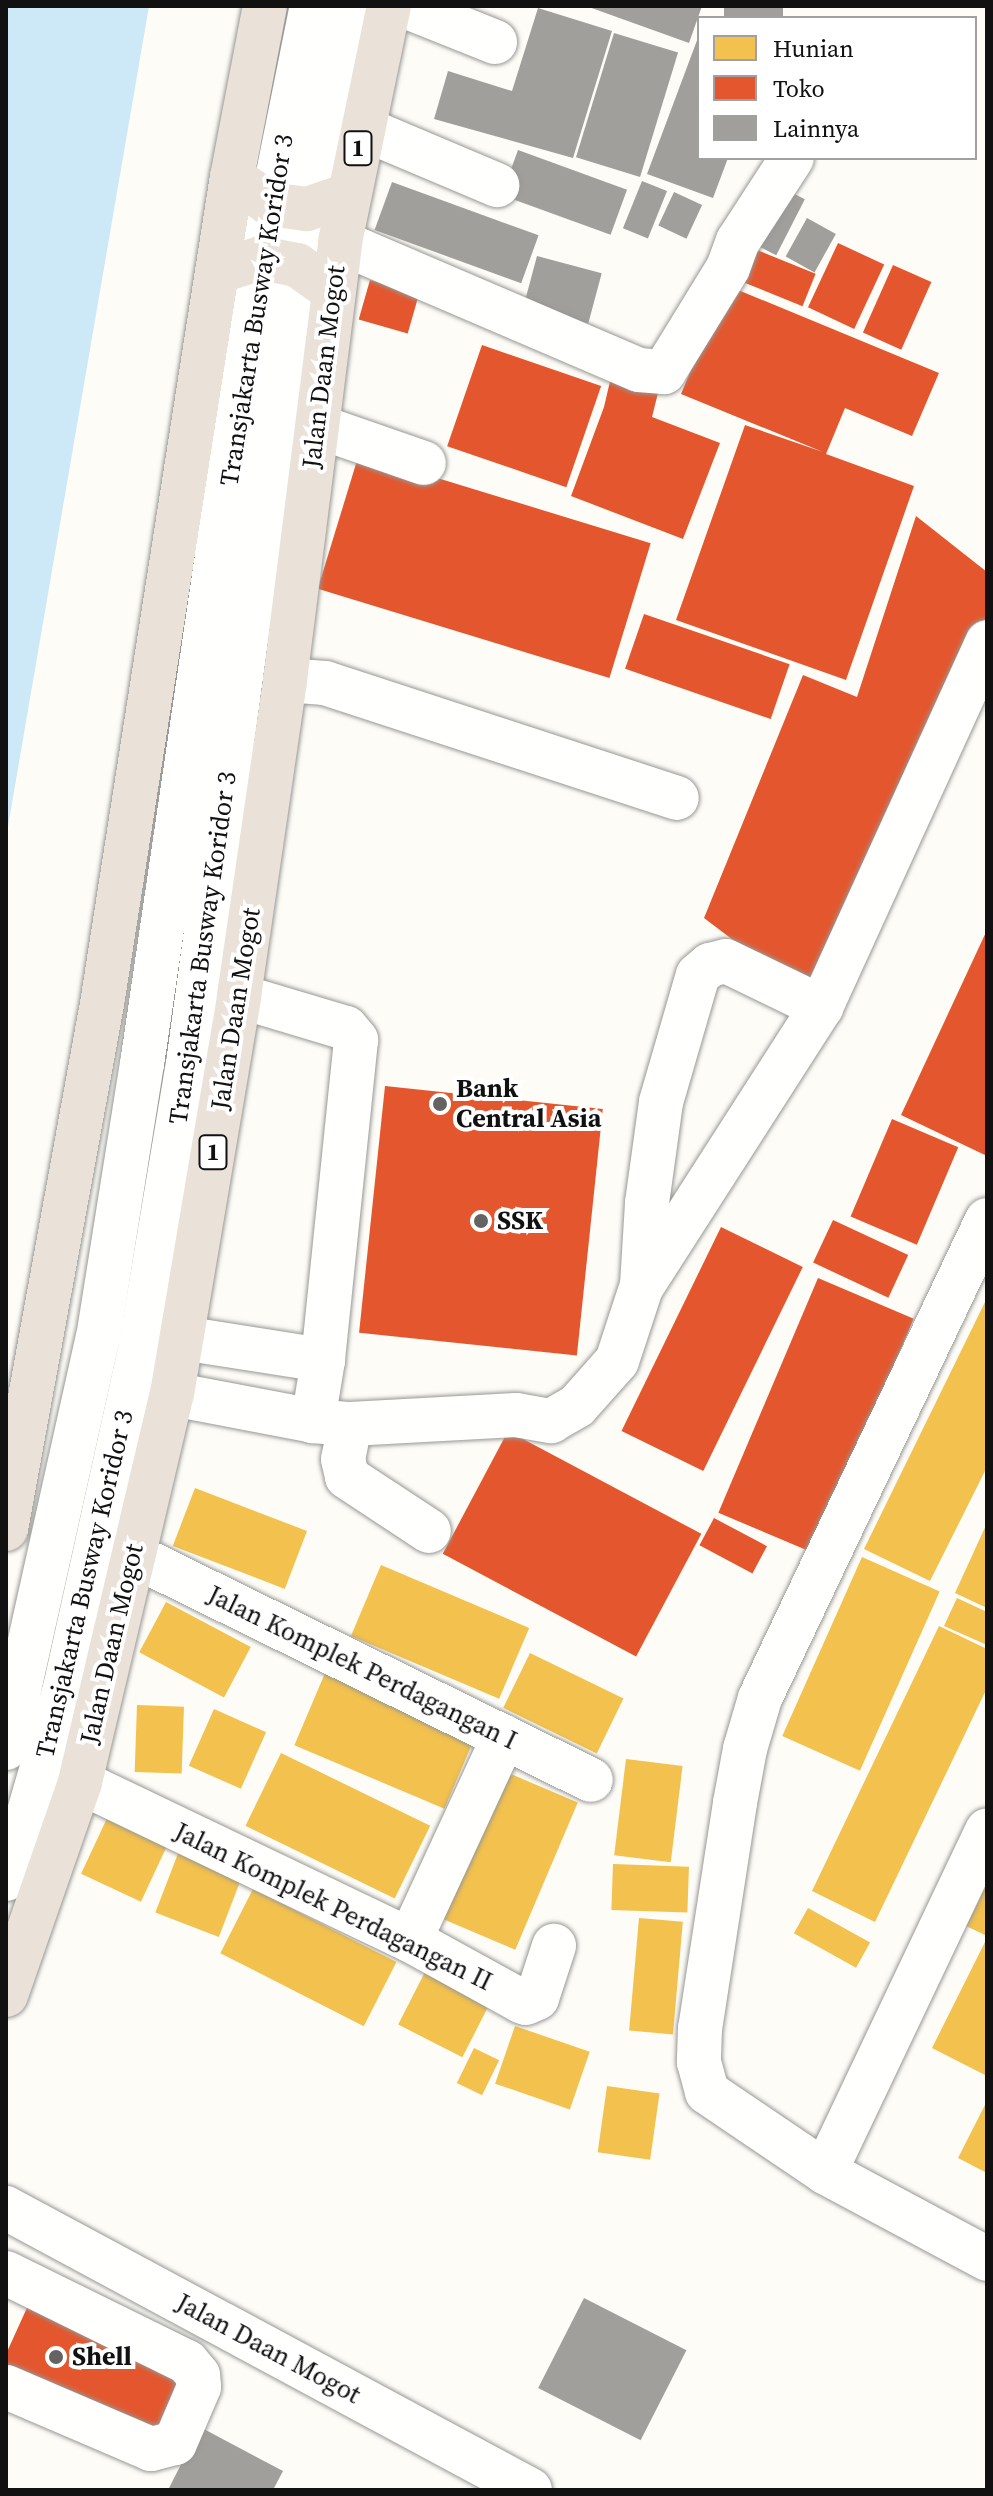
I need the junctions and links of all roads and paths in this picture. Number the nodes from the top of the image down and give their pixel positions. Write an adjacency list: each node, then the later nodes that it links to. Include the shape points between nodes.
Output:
1 (265, 6): 9 (highway)
2 (312, 6): 12 (street, Transjakarta Busway Koridor 3)
3 (353, 6): 12 (street, Transjakarta Busway Koridor 3)
4 (389, 6): 7 (highway, Jalan Daan Mogot / 1)
5 (405, 6): 6 (street)
6 (495, 42)
7 (362, 128): 10 (street); 11 (highway, Jalan Daan Mogot / 1)
8 (791, 160): 13 (street, via 664,372 639,370)
9 (232, 177): 12 (highway); 15 (highway)
10 (497, 185)
11 (348, 195): 12 (highway); 13 (highway, Jalan Daan Mogot / 1)
12 (289, 207): 14 (street, Transjakarta Busway Koridor 3)
13 (340, 242): 16 (highway, Jalan Daan Mogot / 1)
14 (279, 262): 15 (highway); 16 (highway); 34 (street, Transjakarta Busway Koridor 3, via 98,1338); 38 (street, Transjakarta Busway Koridor 3, via 188,1064 141,1344 65,1688)
15 (217, 272): 30 (highway, via 102,1004)
16 (332, 290): 17 (highway, Jalan Daan Mogot / 1)
17 (317, 426): 18 (street); 20 (highway, Jalan Daan Mogot / 1)
18 (424, 463)
19 (987, 642): 23 (street)
20 (285, 680): 21 (street, via 325,683); 22 (highway, Jalan Daan Mogot / 1)
21 (677, 798)
22 (239, 996): 26 (highway, Jalan Daan Mogot / 1); 27 (street, via 346,1028 356,1040)
23 (821, 1007): 25 (street); 25 (street, via 726,961 698,975 661,1102)
24 (987, 1220): 42 (street, via 760,1698 735,1803 699,2062 707,2092)
25 (642, 1285): 29 (street, via 617,1361 577,1406 551,1421 516,1415)
26 (182, 1338): 27 (street); 28 (highway, Jalan Daan Mogot / 1)
27 (323, 1360): 29 (street)
28 (172, 1394): 29 (street); 32 (highway, Jalan Daan Mogot / 1)
29 (331, 1423): 31 (street, via 347,1477)
30 (6, 1529)
31 (429, 1531)
32 (133, 1555): 33 (street, Jalan Komplek Perdagangan I); 36 (highway, Jalan Daan Mogot / 1)
33 (504, 1737): 35 (street, Jalan Komplek Perdagangan I); 39 (street)
34 (6, 1748)
35 (591, 1780)
36 (80, 1782): 39 (street, Jalan Komplek Perdagangan II); 41 (highway, Jalan Daan Mogot / 1)
37 (987, 1831): 42 (street)
38 (6, 1879)
39 (410, 1940): 40 (street, Jalan Komplek Perdagangan II, via 526,2003 537,1998)
40 (554, 1946)
41 (6, 1995)
42 (825, 2172): 44 (street)
43 (6, 2208): 47 (street, Jalan Daan Mogot)
44 (987, 2259)
45 (6, 2273): 46 (street, via 187,2362 198,2375 199,2387 175,2443 151,2449)
46 (6, 2387)
47 (516, 2486)

